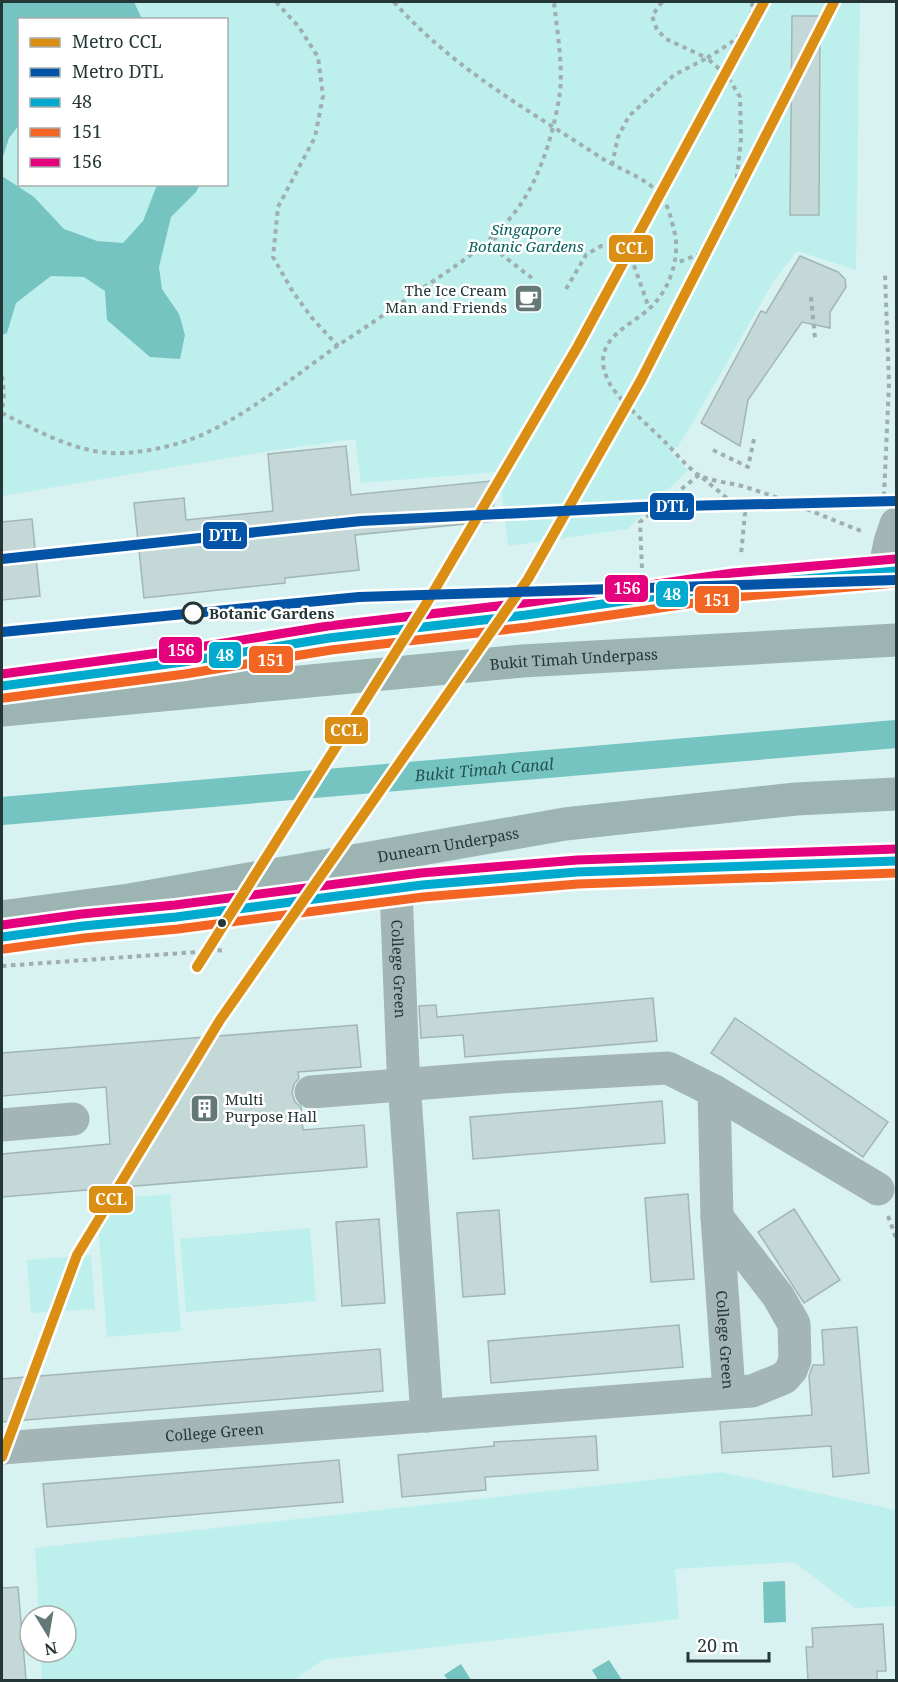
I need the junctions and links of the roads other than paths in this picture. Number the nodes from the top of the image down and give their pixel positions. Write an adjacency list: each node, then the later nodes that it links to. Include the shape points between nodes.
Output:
1 (890, 542): 3 (highway, via 735,585)
2 (897, 640): 4 (highway, Bukit Timah Underpass, via 522,661)
3 (2, 686)
4 (2, 710)
5 (897, 794): 8 (highway, Dunearn Underpass, via 796,799 565,824 129,900)
6 (897, 861): 7 (highway, via 578,872)
7 (396, 889): 9 (highway); 10 (street, College Green)
8 (2, 917)
9 (2, 936)
10 (405, 1084): 11 (street, via 668,1068); 12 (street); 18 (street, College Green)
11 (714, 1091): 15 (street); 16 (street, College Green)
12 (311, 1092)
13 (73, 1119): 14 (street)
14 (2, 1125)
15 (878, 1189)
16 (717, 1217): 17 (street, College Green); 17 (street, via 778,1296 794,1324 796,1339 795,1360 784,1378 752,1391)
17 (729, 1392): 18 (street, College Green)
18 (428, 1416): 19 (street, College Green)
19 (2, 1448)

